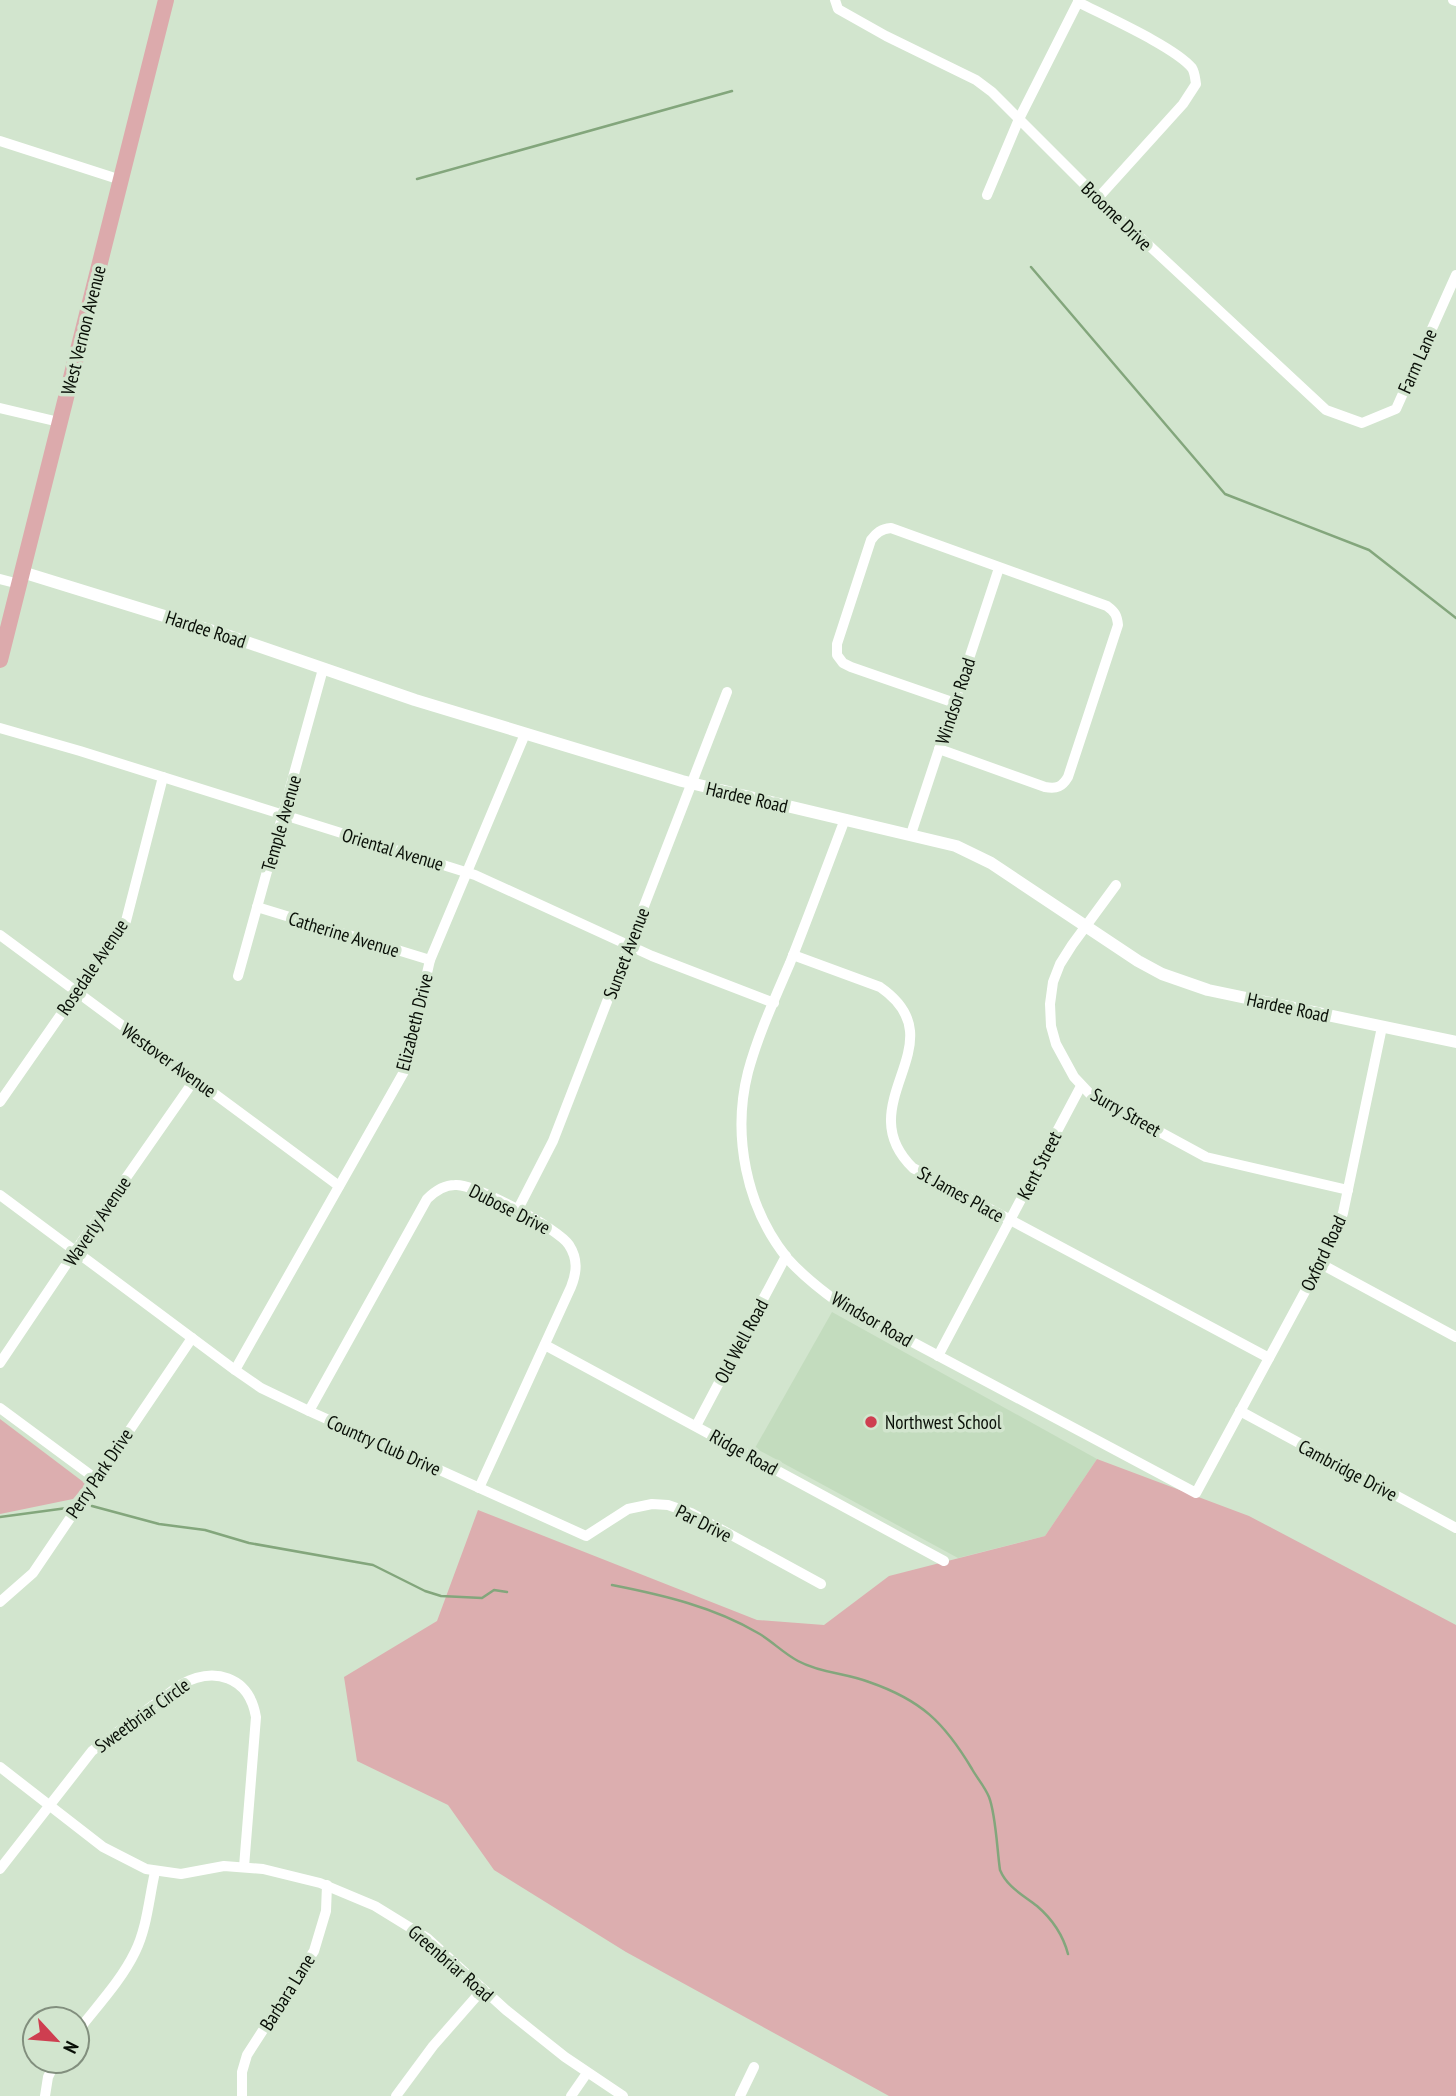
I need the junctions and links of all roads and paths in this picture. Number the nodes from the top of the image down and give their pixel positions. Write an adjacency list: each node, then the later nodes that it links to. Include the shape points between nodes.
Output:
1 (166, 0): 6 (main road, West Vernon Avenue)
2 (835, 0): 4 (street, Broome Drive, via 838,9 976,80)
3 (1079, 1): 4 (street); 8 (street, via 1186,63 1194,71 1196,84)
4 (1019, 119): 7 (street); 8 (street, Broome Drive)
5 (0, 141): 6 (street)
6 (121, 180): 12 (main road, West Vernon Avenue)
7 (987, 195)
8 (1098, 198): 11 (street, Broome Drive, via 1326,410 1362,423)
9 (1456, 275): 11 (street, Farm Lane)
10 (0, 408): 12 (street)
11 (1396, 409)
12 (59, 422): 14 (main road, West Vernon Avenue)
13 (999, 568): 19 (street, Windsor Road); 19 (street, via 891,528 871,540 837,655 852,667); 22 (street, via 1115,611 1118,625 1068,777 1063,785 1045,787)
14 (21, 578): 15 (street, Hardee Road); 16 (main road, West Vernon Avenue); 17 (street, Hardee Road, via 229,636)
15 (0, 579)
16 (0, 660)
17 (323, 669): 21 (street, Hardee Road); 25 (street, Temple Avenue)
18 (727, 692): 24 (street, Sunset Avenue)
19 (954, 703): 22 (street, Windsor Road)
20 (0, 728): 23 (street, Oriental Avenue)
21 (525, 734): 24 (street, Hardee Road); 28 (street, Elizabeth Drive)
22 (939, 749): 27 (street, Windsor Road)
23 (163, 777): 25 (street, Oriental Avenue); 37 (street, Rosedale Avenue, via 126,921)
24 (692, 784): 26 (street, Hardee Road); 33 (street, Sunset Avenue)
25 (283, 814): 28 (street, Oriental Avenue); 30 (street, Temple Avenue)
26 (845, 819): 27 (street, Hardee Road); 34 (street, Windsor Road)
27 (911, 834): 31 (street, Hardee Road, via 974,853)
28 (466, 872): 33 (street, Oriental Avenue); 35 (street, Elizabeth Drive)
29 (1116, 885): 31 (street, Surry Street)
30 (257, 907): 35 (street, Catherine Avenue); 36 (street, Temple Avenue)
31 (1087, 927): 39 (street, Hardee Road, via 1144,965 1189,984); 42 (street, Surry Street, via 1060,964 1050,1004 1056,1044)
32 (0, 935): 37 (street, Westover Avenue)
33 (629, 946): 38 (street, Oriental Avenue); 47 (street, Sunset Avenue, via 553,1141)
34 (793, 955): 38 (street, Windsor Road); 48 (street, St James Place, via 880,987 897,1002 907,1021 910,1044 891,1105 898,1150 913,1168)
35 (430, 960): 44 (street, Elizabeth Drive, via 405,1070)
36 (238, 976)
37 (75, 991): 41 (street, Westover Avenue); 43 (street, Rosedale Avenue)
38 (774, 1003): 50 (street, Windsor Road, via 748,1071 741,1127 746,1169 758,1207)
39 (1382, 1027): 40 (street, Hardee Road); 45 (street, Oxford Road)
40 (1456, 1042)
41 (195, 1079): 44 (street, Westover Avenue); 49 (street, Waverly Avenue)
42 (1081, 1086): 45 (street, Surry Street, via 1206,1157); 48 (street, Kent Street)
43 (0, 1102)
44 (339, 1186): 58 (street, Elizabeth Drive)
45 (1348, 1190): 51 (street, Oxford Road)
46 (0, 1195): 49 (street, Country Club Drive)
47 (517, 1211): 54 (street, Dubose Drive, via 556,1231 574,1256 576,1275); 60 (street, Dubose Drive, via 466,1185 434,1192)
48 (1010, 1221): 55 (street, Kent Street); 56 (street, St James Place)
49 (75, 1251): 53 (street, Country Club Drive); 57 (street, Waverly Avenue)
50 (786, 1256): 55 (street, Windsor Road, via 839,1303); 62 (street, Old Well Road)
51 (1321, 1264): 52 (street); 56 (street, Oxford Road)
52 (1456, 1337)
53 (192, 1338): 58 (street, Country Club Drive); 64 (street, Perry Park Drive)
54 (545, 1345): 62 (street, Ridge Road); 65 (street, Dubose Drive)
55 (938, 1356): 63 (street, Windsor Road, via 1196,1493)
56 (1269, 1358): 61 (street, Oxford Road)
57 (0, 1363)
58 (234, 1370): 60 (street, Country Club Drive)
59 (0, 1408): 64 (street)
60 (309, 1410): 65 (street, Country Club Drive)
61 (1240, 1411): 63 (street, Oxford Road); 66 (street, Cambridge Drive)
62 (696, 1426): 68 (street, Ridge Road)
63 (1213, 1460)
64 (96, 1479): 70 (street, Perry Park Drive, via 33,1573)
65 (479, 1488): 67 (street, Country Club Drive)
66 (1456, 1528)
67 (586, 1536): 69 (street, Par Drive, via 628,1508 668,1505)
68 (944, 1561)
69 (821, 1584)
70 (0, 1602)
71 (0, 1767): 72 (street, Greenbriar Road)
72 (49, 1806): 73 (street, Sweetbriar Circle, via 92,1751 180,1685 206,1675 228,1678 250,1697 256,1717); 74 (street, Sweetbriar Circle); 75 (street, Greenbriar Road, via 110,1852)
73 (244, 1867): 75 (street, Greenbriar Road); 76 (street, Greenbriar Road)
74 (0, 1869)
75 (155, 1872): 78 (street, via 136,1950)
76 (327, 1885): 77 (street, Greenbriar Road, via 408,1925); 83 (street, Barbara Lane, via 326,1910 314,1951 247,2055)
77 (483, 1989): 80 (street, Greenbriar Road); 84 (street)
78 (91, 2014)
79 (754, 2067): 87 (street)
80 (587, 2073): 85 (street); 86 (street, Greenbriar Road)
81 (49, 2075): 82 (street)
82 (45, 2096)
83 (242, 2096)
84 (396, 2096)
85 (571, 2096)
86 (623, 2096)
87 (740, 2096)

